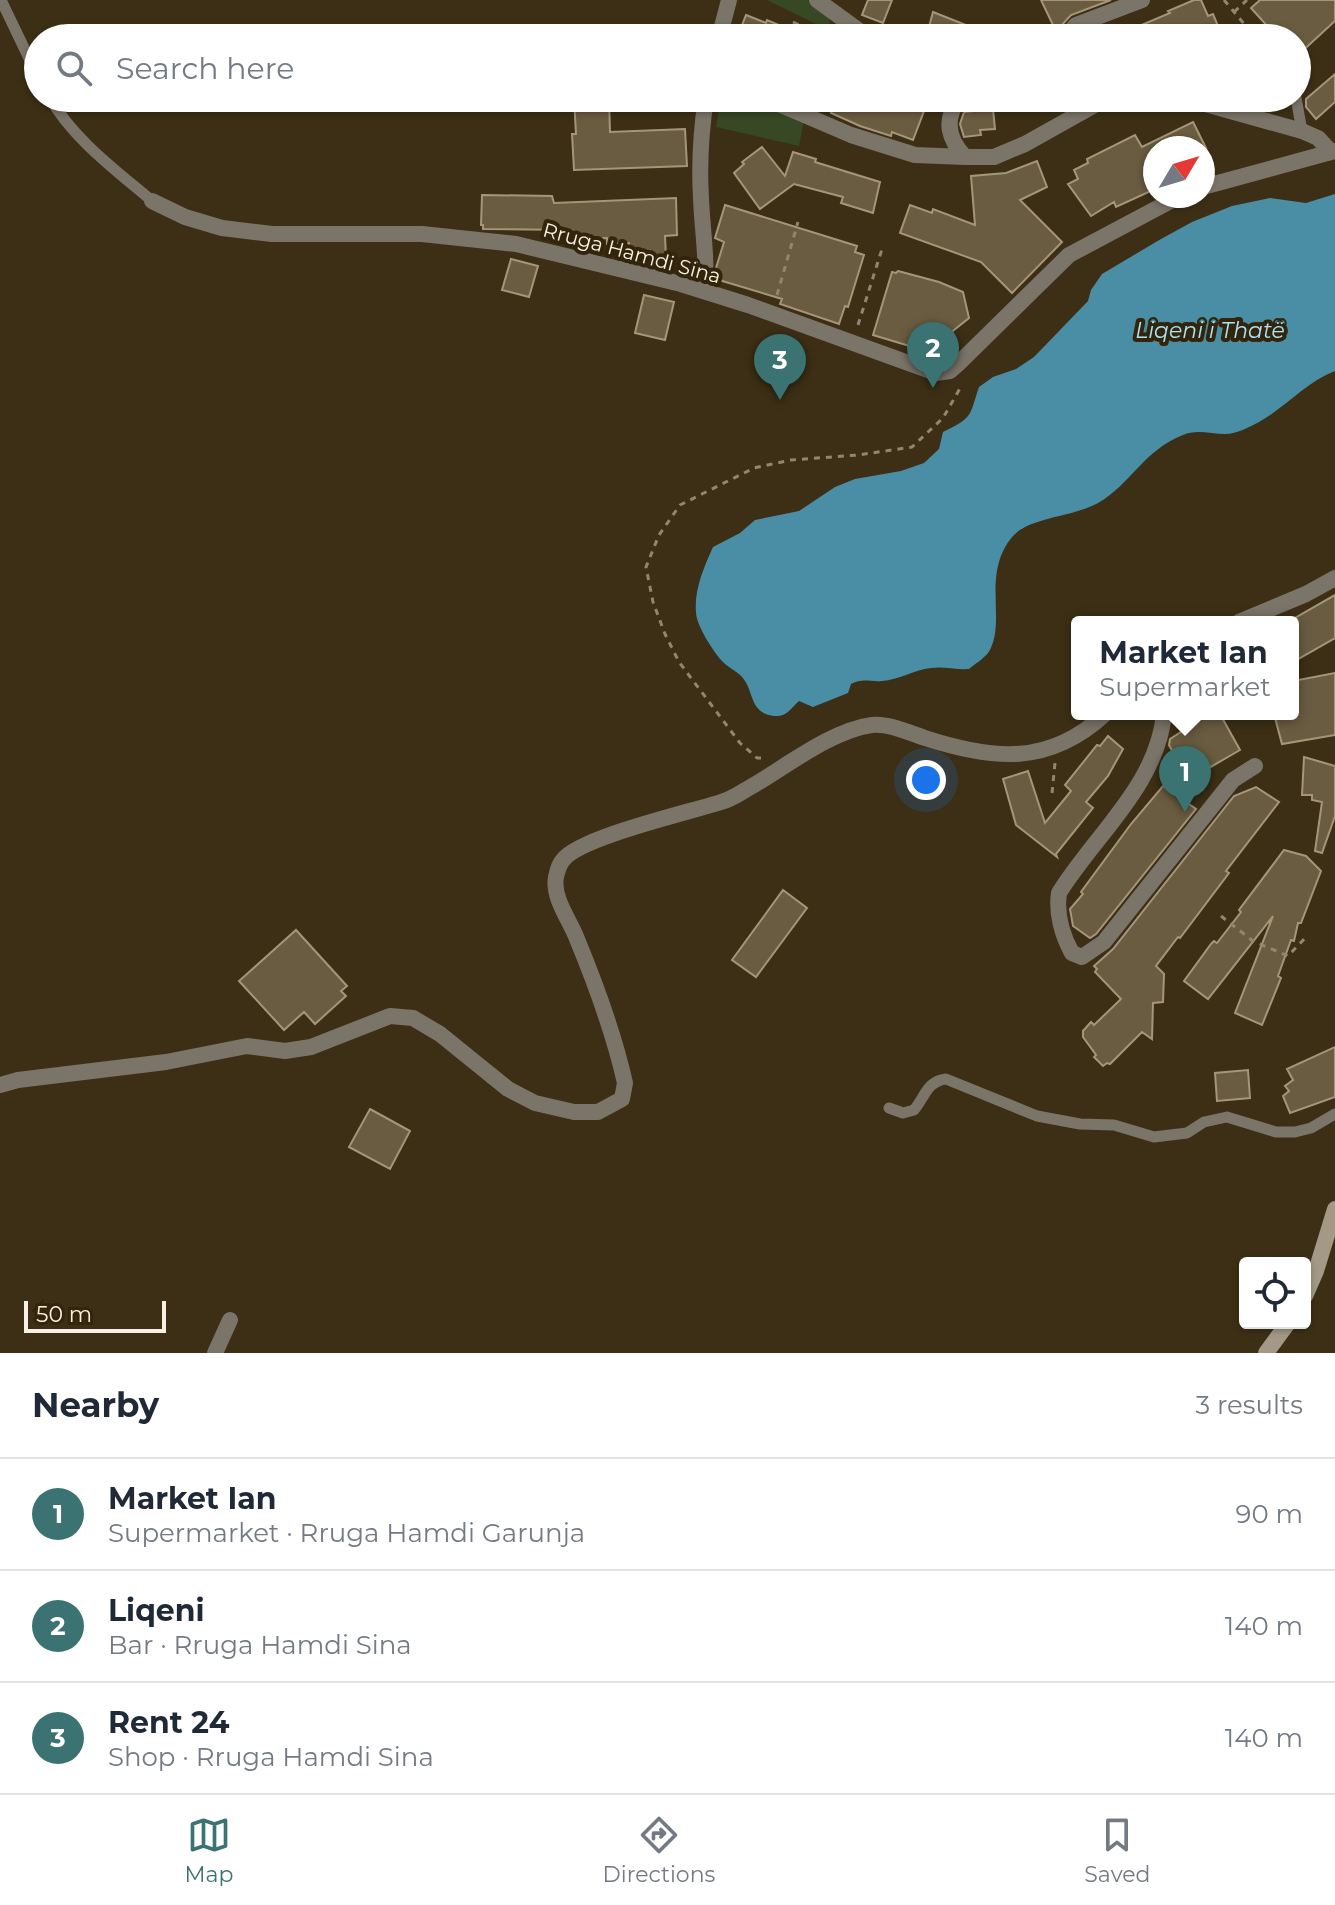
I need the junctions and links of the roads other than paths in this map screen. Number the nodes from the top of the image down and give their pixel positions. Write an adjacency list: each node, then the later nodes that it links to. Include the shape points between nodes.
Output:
1 (1, 0): 8 (lane)
2 (729, 0): 5 (street)
3 (817, 0): 6 (street)
4 (1142, 0): 7 (street)
5 (723, 24)
6 (849, 24)
7 (1079, 24)
8 (24, 48)
9 (58, 112): 20 (lane, Rruga Hamdi Sina)
10 (704, 112): 22 (street, via 700,178)
11 (798, 112): 18 (street, via 915,155)
12 (950, 112): 18 (street, via 954,145)
13 (1082, 112): 18 (street, via 994,157)
14 (1234, 112): 16 (street)
15 (1299, 112): 16 (lane)
16 (1302, 131): 17 (street)
17 (1333, 152): 19 (street)
18 (965, 157)
19 (1215, 184)
20 (152, 201): 22 (street, Rruga Hamdi Sina, via 222,228 272,234 422,234 516,244)
21 (1157, 208): 22 (street, Rruga Hamdi Sina, via 1069,255 950,371 921,370)
22 (704, 291)
23 (1335, 578): 24 (street)
24 (1253, 616)
25 (1098, 720): 28 (street, via 1064,744 1010,756 948,746 875,725 846,732 725,801 614,834 563,859 555,879 559,900 625,1083 622,1099 598,1112 535,1103 508,1089 440,1034 413,1018 390,1016 311,1047 285,1051 247,1046)
26 (1164, 720): 27 (street, via 1140,782 1059,893 1060,920 1072,953 1082,957 1104,942 1233,780)
27 (1255, 766)
28 (0, 1085)
29 (889, 1108): 30 (lane, via 914,1110 929,1085 946,1079 1037,1116 1114,1125 1154,1137 1187,1133 1227,1117 1286,1134)
30 (1335, 1114)
31 (1335, 1209): 32 (street)
32 (1311, 1282)
33 (230, 1320): 35 (street)
34 (1284, 1329): 36 (street)
35 (215, 1353)
36 (1266, 1353)

